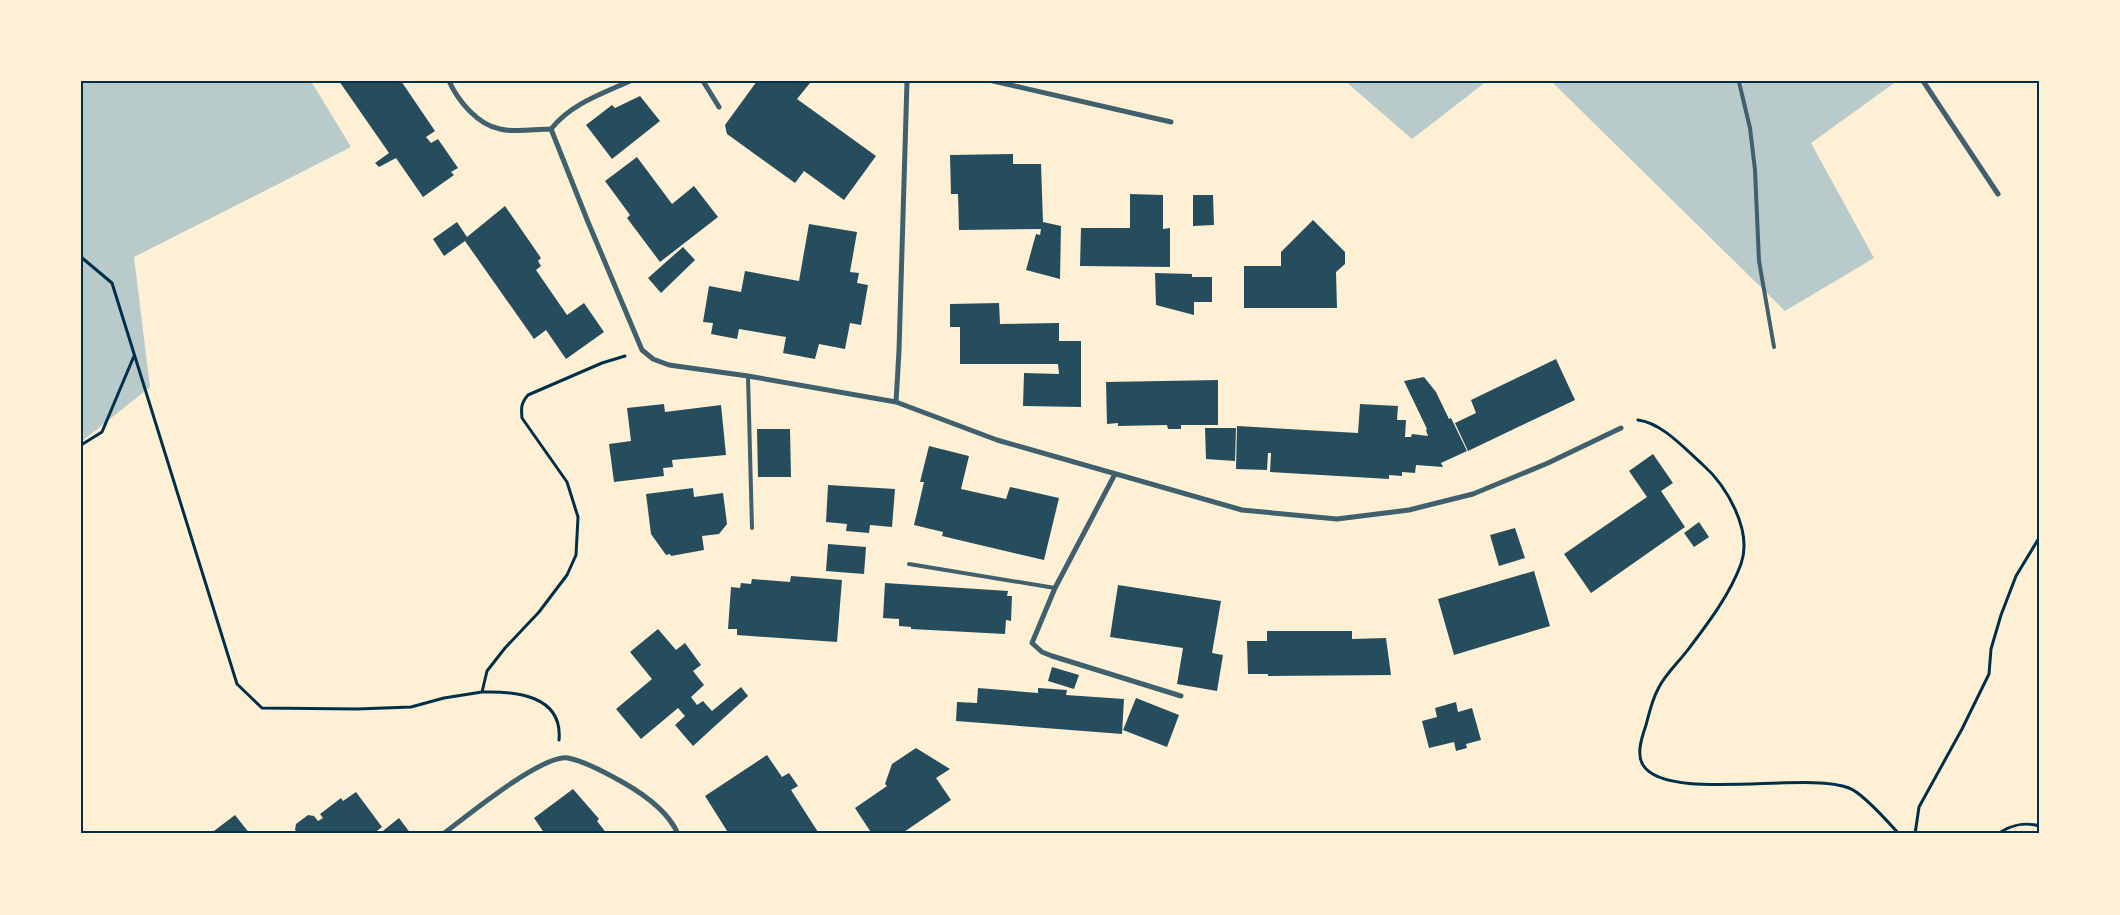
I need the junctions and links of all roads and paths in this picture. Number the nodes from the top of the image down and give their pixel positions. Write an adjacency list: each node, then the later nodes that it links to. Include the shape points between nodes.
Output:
1 (449, 81): 10 (street, via 464,105 500,130)
2 (630, 81): 10 (street, via 573,108)
3 (703, 81): 8 (street)
4 (907, 81): 17 (street)
5 (993, 81): 9 (street)
6 (1923, 81): 11 (street)
7 (1739, 82): 13 (lane, via 1750,128 1759,261)
8 (719, 107)
9 (1171, 122)
10 (551, 129): 14 (street)
11 (1998, 194)
12 (81, 258): 15 (path, via 112,283)
13 (1774, 347)
14 (642, 350): 16 (street, via 653,359 669,365); 25 (path, via 564,378 528,395 523,401 522,418 567,482 578,517 576,555 556,590 487,671)
15 (134, 356): 19 (path, via 102,432); 25 (path, via 237,684 262,708 411,707)
16 (748, 376): 17 (street); 21 (lane)
17 (896, 402): 20 (street, via 997,440)
18 (1621, 428): 20 (street, via 1548,464 1473,494 1409,510 1337,519 1242,510); 31 (path, via 1639,420 1658,427 1712,472 1740,517 1743,543 1742,562 1727,594 1658,689 1642,736 1640,754 1644,766 1664,779 1703,784 1830,782 1851,788)
19 (81, 445)
20 (1115, 474): 24 (street)
21 (752, 528)
22 (2039, 538): 32 (path, via 2016,576 2001,615 1991,649 1989,674 1945,763 1919,807)
23 (908, 564): 24 (lane)
24 (1055, 588): 26 (street, via 1032,643 1042,652)
25 (482, 692): 27 (path, via 520,694 548,706 558,724)
26 (1181, 696)
27 (558, 758): 29 (street, via 544,762 524,775); 30 (street, via 576,760 640,792 674,823)
28 (2039, 826): 33 (path, via 2026,823 2006,828)
29 (443, 834)
30 (678, 834)
31 (1899, 834)
32 (1915, 834)
33 (1998, 834)

